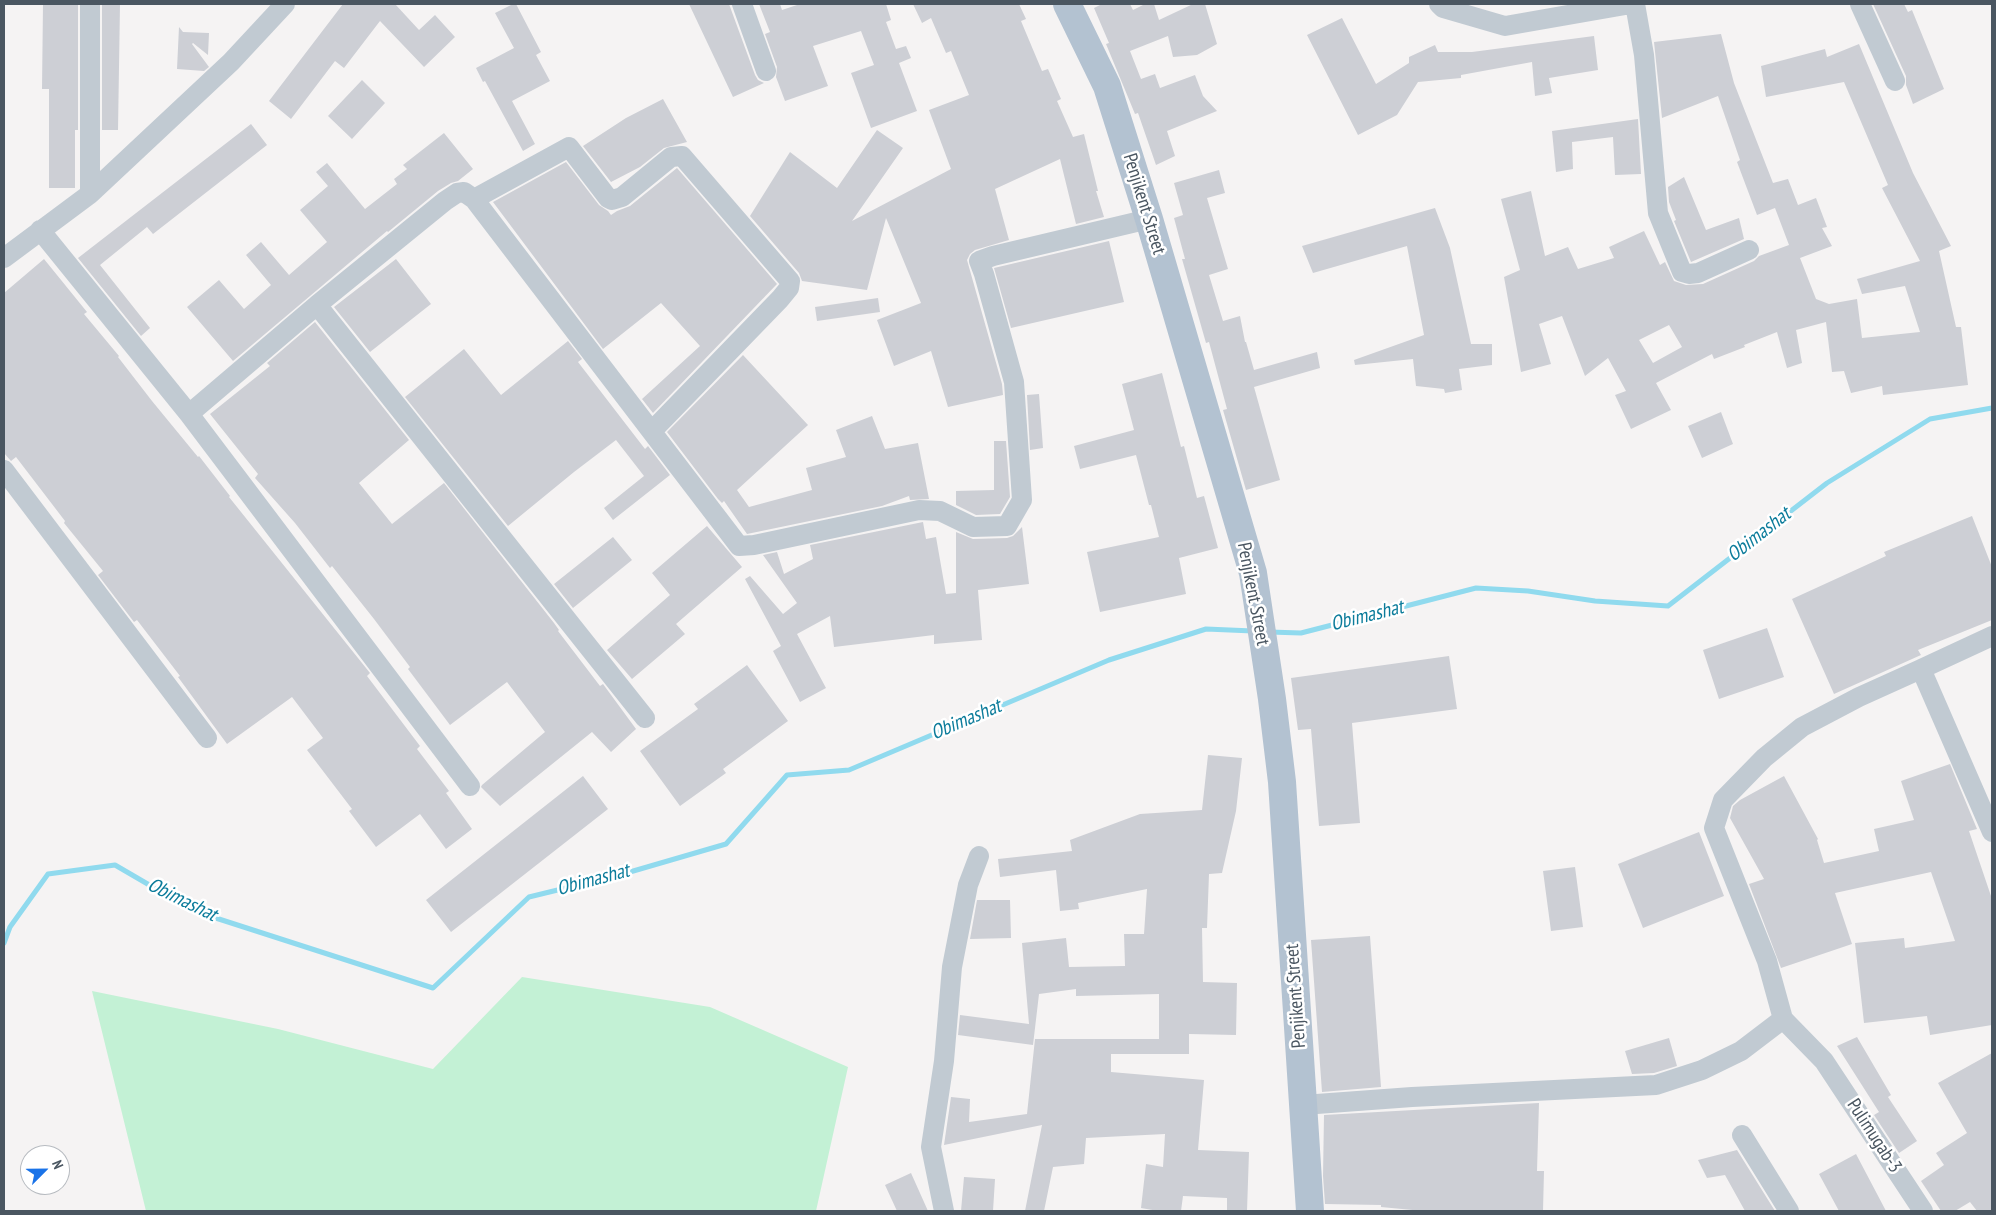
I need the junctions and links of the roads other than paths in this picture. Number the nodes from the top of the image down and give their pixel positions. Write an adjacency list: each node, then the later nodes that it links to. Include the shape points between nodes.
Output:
1 (90, 4): 11 (street)
2 (285, 4): 11 (street, via 231,62)
3 (742, 4): 9 (street)
4 (1067, 4): 13 (main road, Penjikent Street, via 1107,86)
5 (1438, 4): 6 (street, via 1505,26)
6 (1630, 4)
7 (1635, 4): 15 (street, via 1644,55 1658,213 1682,272 1698,273)
8 (1860, 4): 10 (street)
9 (766, 71)
10 (1895, 81)
11 (90, 194): 14 (street)
12 (474, 199): 17 (street, via 464,192 452,196); 19 (street); 19 (street, via 570,146 612,200 622,196 671,157 682,156 790,281 790,288 780,299)
13 (1149, 219): 19 (street, via 979,261 1014,382 1022,500 1006,526 973,527 940,511 919,510 738,546); 29 (main road, Penjikent Street, via 1253,573 1282,782)
14 (40, 230): 16 (street); 18 (street)
15 (1749, 250)
16 (4, 258)
17 (317, 304): 18 (street); 23 (street)
18 (190, 414): 25 (street)
19 (652, 431)
20 (4, 470): 24 (street)
21 (1992, 636): 22 (street)
22 (1921, 669): 26 (street); 28 (street, via 1802,727 1764,758 1723,800 1714,828 1767,961)
23 (646, 718)
24 (207, 738)
25 (470, 786)
26 (1992, 832)
27 (979, 856): 31 (street, via 968,885 952,967 944,1062 931,1146)
28 (1783, 1019): 29 (street, via 1741,1051 1702,1070 1656,1084); 34 (street, Pulimugab-3, via 1824,1061)
29 (1303, 1105): 32 (main road, Penjikent Street)
30 (1742, 1135): 33 (street)
31 (944, 1211)
32 (1310, 1211)
33 (1789, 1211)
34 (1924, 1211)

